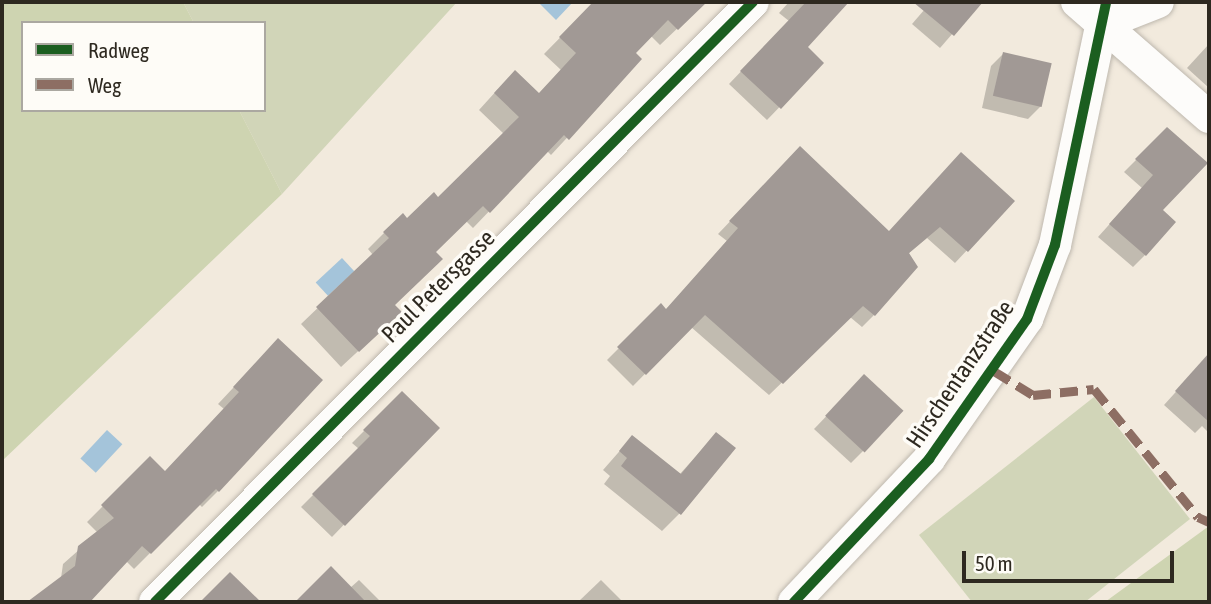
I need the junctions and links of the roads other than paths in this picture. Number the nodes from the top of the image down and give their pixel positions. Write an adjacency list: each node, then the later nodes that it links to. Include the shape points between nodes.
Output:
1 (753, 2): 6 (street, Paul Petersgasse)
2 (1077, 2): 4 (street)
3 (1158, 2): 4 (street)
4 (1104, 13): 5 (street); 7 (street, Hirschentanzstraße, via 1055,245 1027,320 929,459)
5 (1209, 117)
6 (155, 602)
7 (794, 602)

